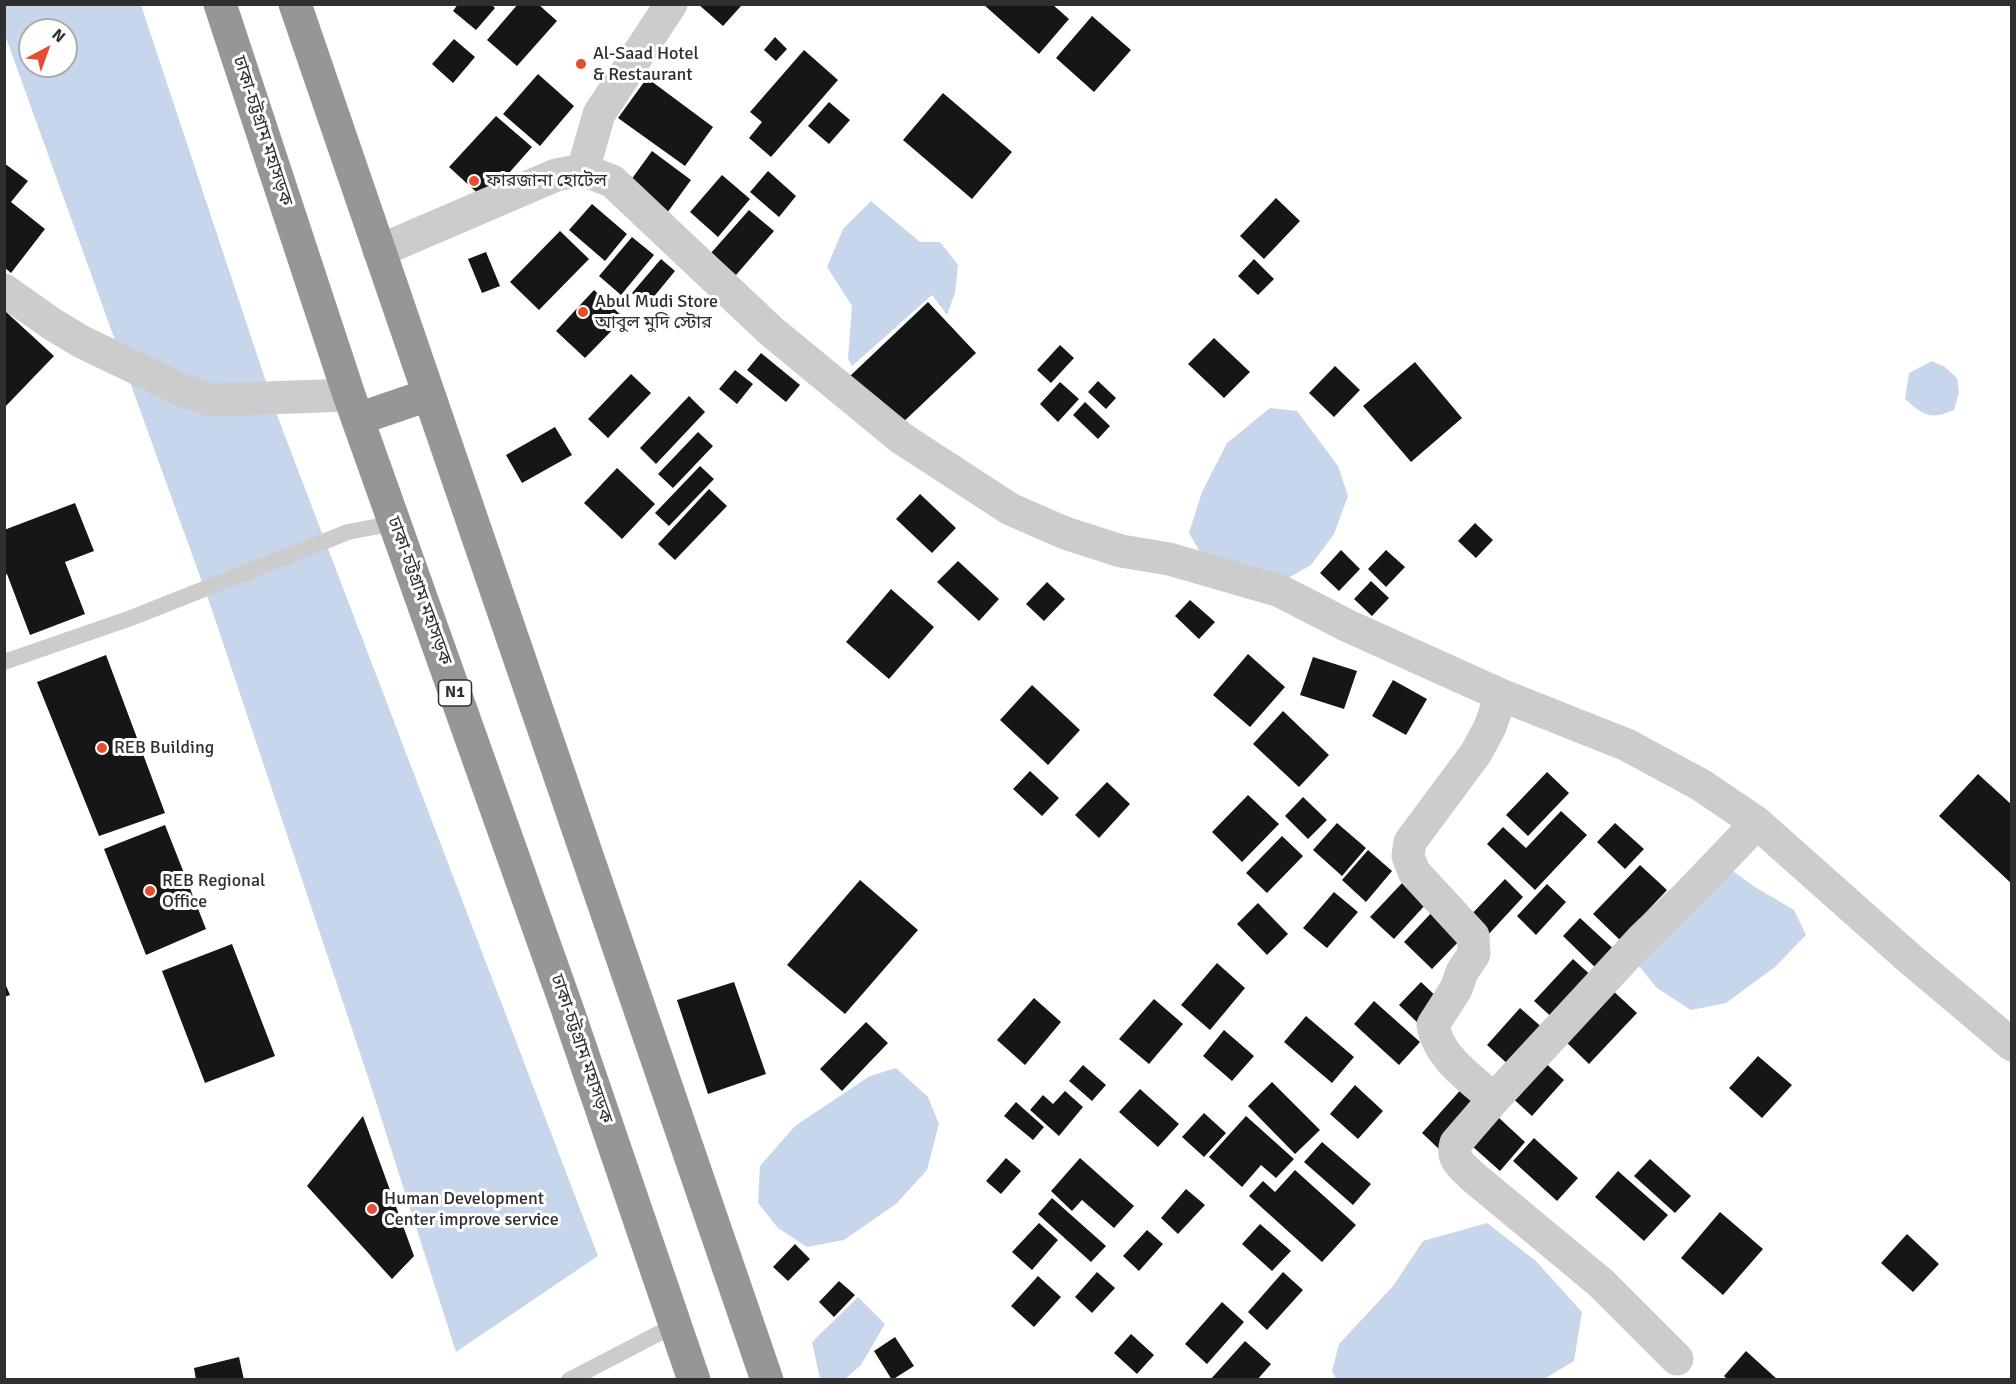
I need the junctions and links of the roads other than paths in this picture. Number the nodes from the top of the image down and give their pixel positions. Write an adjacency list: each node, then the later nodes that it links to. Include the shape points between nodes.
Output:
1 (220, 4): 8 (highway, ঢাকা-চট্টগ্রাম মহাসড়ক / N1)
2 (295, 4): 5 (highway)
3 (671, 4): 4 (street, via 599,114)
4 (583, 170): 5 (street, via 556,175); 11 (street, via 612,181 771,331 901,438 1010,509 1121,551 1169,559 1280,591)
5 (379, 251): 7 (highway)
6 (4, 290): 8 (street, via 82,342 210,400)
7 (428, 395): 8 (highway); 19 (highway)
8 (353, 407): 9 (highway, ঢাকা-চট্টগ্রাম মহাসড়ক / N1)
9 (394, 523): 10 (lane, via 348,532 131,618); 15 (highway, ঢাকা-চট্টগ্রাম মহাসড়ক / N1, via 567,1008)
10 (4, 662)
11 (1501, 695): 12 (street, via 1627,745 1701,785); 14 (street, via 1476,753 1410,842 1408,856 1413,872 1473,936 1474,954 1433,1025 1435,1038 1444,1053)
12 (1757, 823): 13 (street); 14 (street, via 1642,939)
13 (2012, 1045)
14 (1494, 1099): 16 (street, via 1456,1143 1456,1161 1601,1283)
15 (675, 1326): 17 (lane); 18 (highway, ঢাকা-চট্টগ্রাম মহাসড়ক / N1)
16 (1677, 1359)
17 (569, 1380)
18 (694, 1380)
19 (767, 1380)

